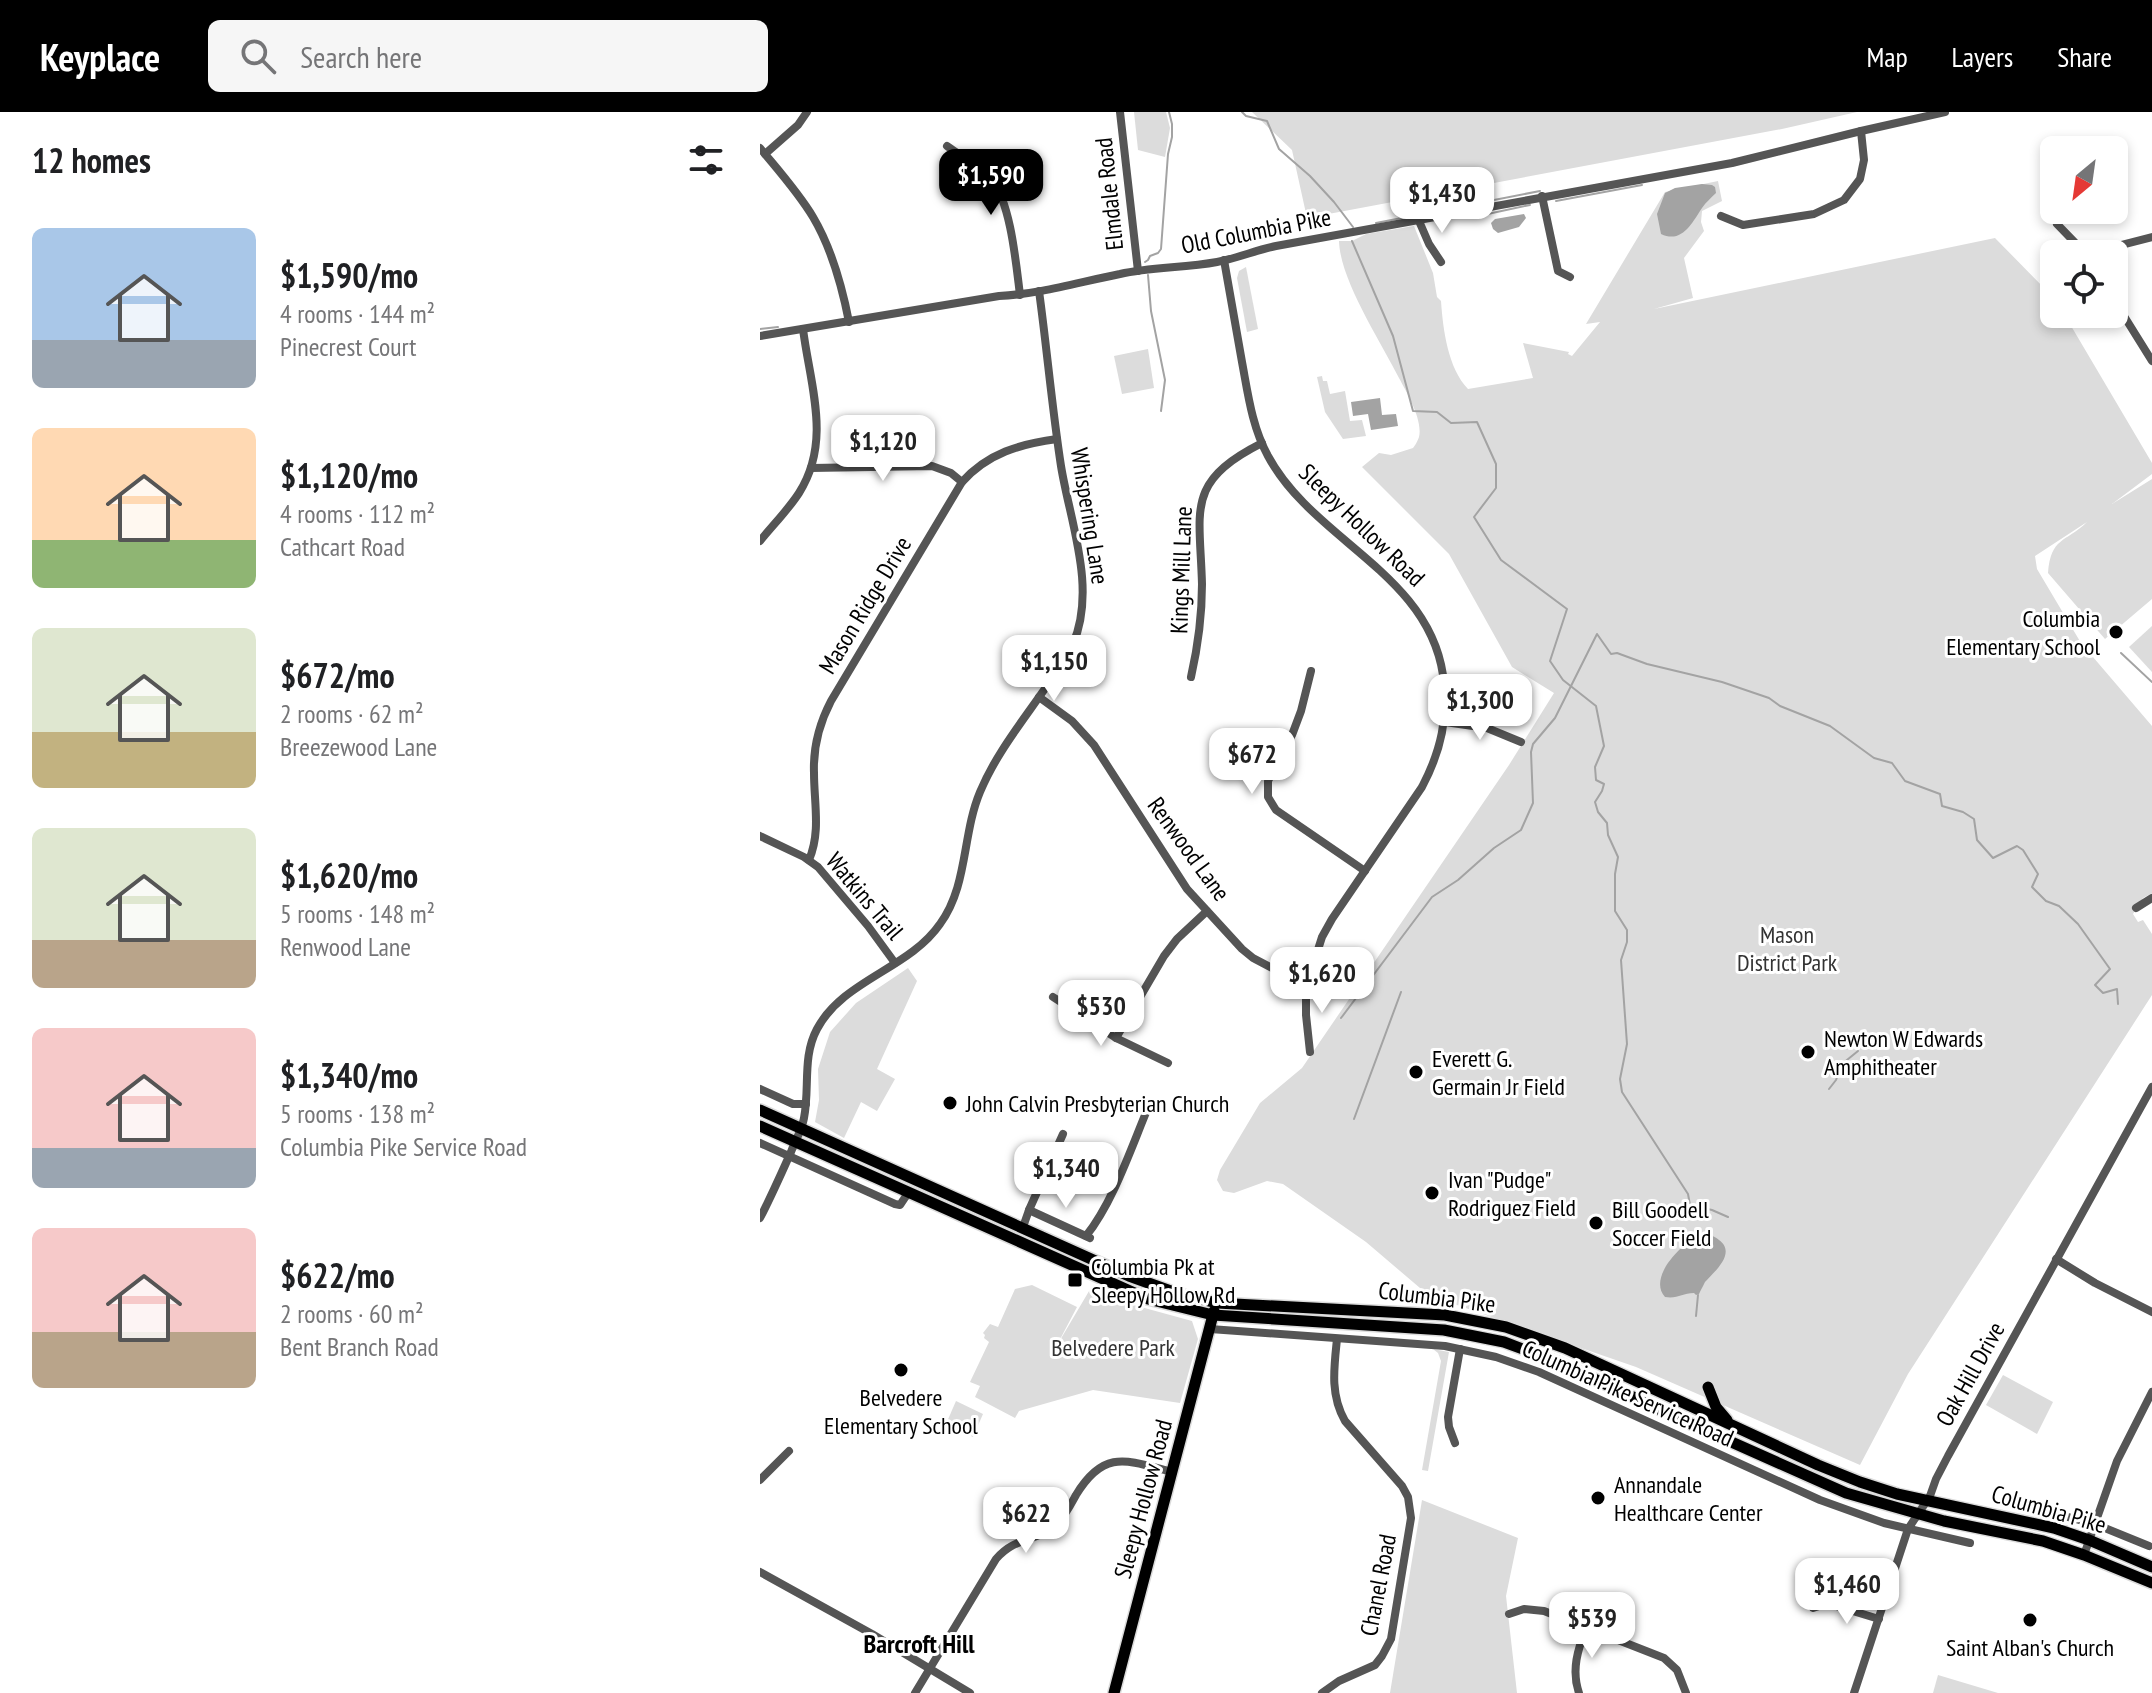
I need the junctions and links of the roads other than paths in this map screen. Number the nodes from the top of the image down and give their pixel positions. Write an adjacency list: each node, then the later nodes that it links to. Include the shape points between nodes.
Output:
1 (807, 112): 6 (street)
2 (1120, 112): 16 (street, Elmdale Road)
3 (1945, 112): 4 (street, Old Columbia Pike)
4 (1861, 131): 7 (street, Old Columbia Pike, via 1732,163); 8 (street, via 1860,179 1844,200 1814,214 1743,225)
5 (947, 146): 19 (street, via 999,190)
6 (762, 151): 20 (street, via 824,236)
7 (1542, 196): 9 (street, Old Columbia Pike); 17 (street, via 1558,271)
8 (1721, 216)
9 (1419, 221): 14 (street, Old Columbia Pike); 15 (street)
10 (2057, 224): 12 (street)
11 (2152, 237): 13 (street)
12 (2072, 240)
13 (2128, 243)
14 (1224, 260): 16 (street, Old Columbia Pike); 26 (street, Sleepy Hollow Road, via 1251,411)
15 (1441, 262)
16 (1138, 271): 18 (street, Old Columbia Pike)
17 (1570, 277)
18 (1039, 291): 19 (street, Old Columbia Pike); 25 (street, Whispering Lane)
19 (1020, 295): 20 (street, Old Columbia Pike)
20 (849, 322): 22 (street, Old Columbia Pike)
21 (2128, 322): 24 (street)
22 (803, 329): 23 (street, Old Columbia Pike); 27 (street, via 818,425)
23 (760, 336)
24 (2152, 361)
25 (1057, 439): 28 (street, Mason Ridge Drive, via 1000,453); 32 (street, Whispering Lane, via 1083,602 1072,646)
26 (1262, 443): 31 (street, Kings Mill Lane, via 1227,463 1204,495 1199,520 1202,610); 33 (street, Sleepy Hollow Road, via 1292,491 1414,606 1442,669)
27 (811, 468): 28 (street, via 932,466); 29 (street)
28 (962, 482): 36 (street, Mason Ridge Drive, via 826,711 814,757 817,833)
29 (760, 541)
30 (1311, 671): 37 (street, via 1292,735 1268,781 1268,797 1276,810)
31 (1191, 677)
32 (1039, 697): 40 (street, Renwood Lane, via 1094,745 1174,872); 41 (street, Whispering Lane, via 980,791 948,912 930,937)
33 (1445, 722): 34 (street, via 1487,728); 37 (street, Sleepy Hollow Road, via 1428,776)
34 (1521, 742)
35 (760, 836): 36 (street, Watkins Trail)
36 (809, 860): 41 (street, Watkins Trail)
37 (1365, 871): 42 (street, Sleepy Hollow Road, via 1322,937)
38 (2152, 898): 39 (street)
39 (2136, 908)
40 (1207, 911): 42 (street, Renwood Lane, via 1253,958); 44 (street, via 1164,956)
41 (895, 963): 50 (street, Whispering Lane, via 824,1017 808,1056)
42 (1309, 978): 45 (street)
43 (1053, 997): 44 (street)
44 (1116, 1038): 46 (street)
45 (1310, 1052)
46 (1168, 1063)
47 (2152, 1087): 62 (street, Oak Hill Drive)
48 (760, 1089): 50 (street, via 793,1104)
49 (1150, 1103): 59 (street, via 1088,1237)
50 (806, 1104): 53 (street, Whispering Lane)
51 (760, 1110): 53 (main road, Columbia Pike)
52 (760, 1126): 55 (main road, Columbia Pike)
53 (801, 1128): 55 (street, Whispering Lane); 61 (main road, Columbia Pike)
54 (1063, 1134): 59 (street)
55 (795, 1141): 57 (street, Whispering Lane); 58 (main road, Columbia Pike)
56 (760, 1143): 57 (street)
57 (789, 1156): 58 (street, via 895,1204); 60 (street, Whispering Lane)
58 (908, 1193): 65 (main road, Columbia Pike, via 1148,1299)
59 (1029, 1210): 61 (street)
60 (760, 1218)
61 (1023, 1227): 63 (main road, Columbia Pike, via 1141,1281)
62 (2056, 1259): 64 (street); 76 (street, Oak Hill Drive)
63 (1217, 1303): 65 (main road, Sleepy Hollow Road); 71 (main road, Columbia Pike, via 1480,1321 1565,1348)
64 (2152, 1312)
65 (1213, 1315): 66 (main road, Sleepy Hollow Road); 78 (main road, Columbia Pike, via 1444,1330 1504,1342 1813,1480)
66 (1210, 1329): 67 (street, Columbia Pike Service Road); 74 (main road, Sleepy Hollow Road)
67 (1337, 1339): 68 (street, Columbia Pike Service Road); 96 (street, Chanel Road, via 1334,1387 1340,1411 1402,1486 1411,1518 1388,1647 1369,1669)
68 (1460, 1349): 72 (street, via 1448,1417); 80 (street, Columbia Pike Service Road, via 1529,1369 1820,1500)
69 (1708, 1387): 71 (main road, via 1722,1416)
70 (2152, 1392): 79 (street, via 2117,1461)
71 (1737, 1428): 76 (main road, Columbia Pike, via 1860,1482)
72 (1455, 1443)
73 (789, 1451): 75 (street)
74 (1172, 1472): 92 (street, via 1122,1461 1092,1472 1055,1526 1011,1545 996,1559); 95 (main road, Sleepy Hollow Road)
75 (760, 1480)
76 (1927, 1501): 78 (street, Oak Hill Drive); 81 (main road, Columbia Pike)
77 (2010, 1502): 79 (street)
78 (1918, 1514): 80 (street, Oak Hill Drive); 84 (main road, Columbia Pike)
79 (2095, 1524): 81 (street); 83 (street)
80 (1908, 1529): 82 (street, Columbia Pike Service Road); 90 (street, Oak Hill Drive)
81 (2089, 1540): 84 (street); 85 (main road, Columbia Pike)
82 (1970, 1543)
83 (2149, 1546)
84 (2084, 1555): 87 (main road, Columbia Pike)
85 (2152, 1567)
86 (760, 1572): 92 (street)
87 (2152, 1583)
88 (1813, 1608): 90 (street, via 1833,1605)
89 (1509, 1614): 91 (street, via 1534,1609)
90 (1879, 1619): 99 (street, Oak Hill Drive)
91 (1586, 1628): 97 (street, via 1576,1657); 98 (street, via 1664,1658 1677,1670)
92 (929, 1668): 93 (street); 94 (street)
93 (915, 1693)
94 (970, 1693)
95 (1114, 1693)
96 (1322, 1693)
97 (1579, 1693)
98 (1686, 1693)
99 (1854, 1693)

